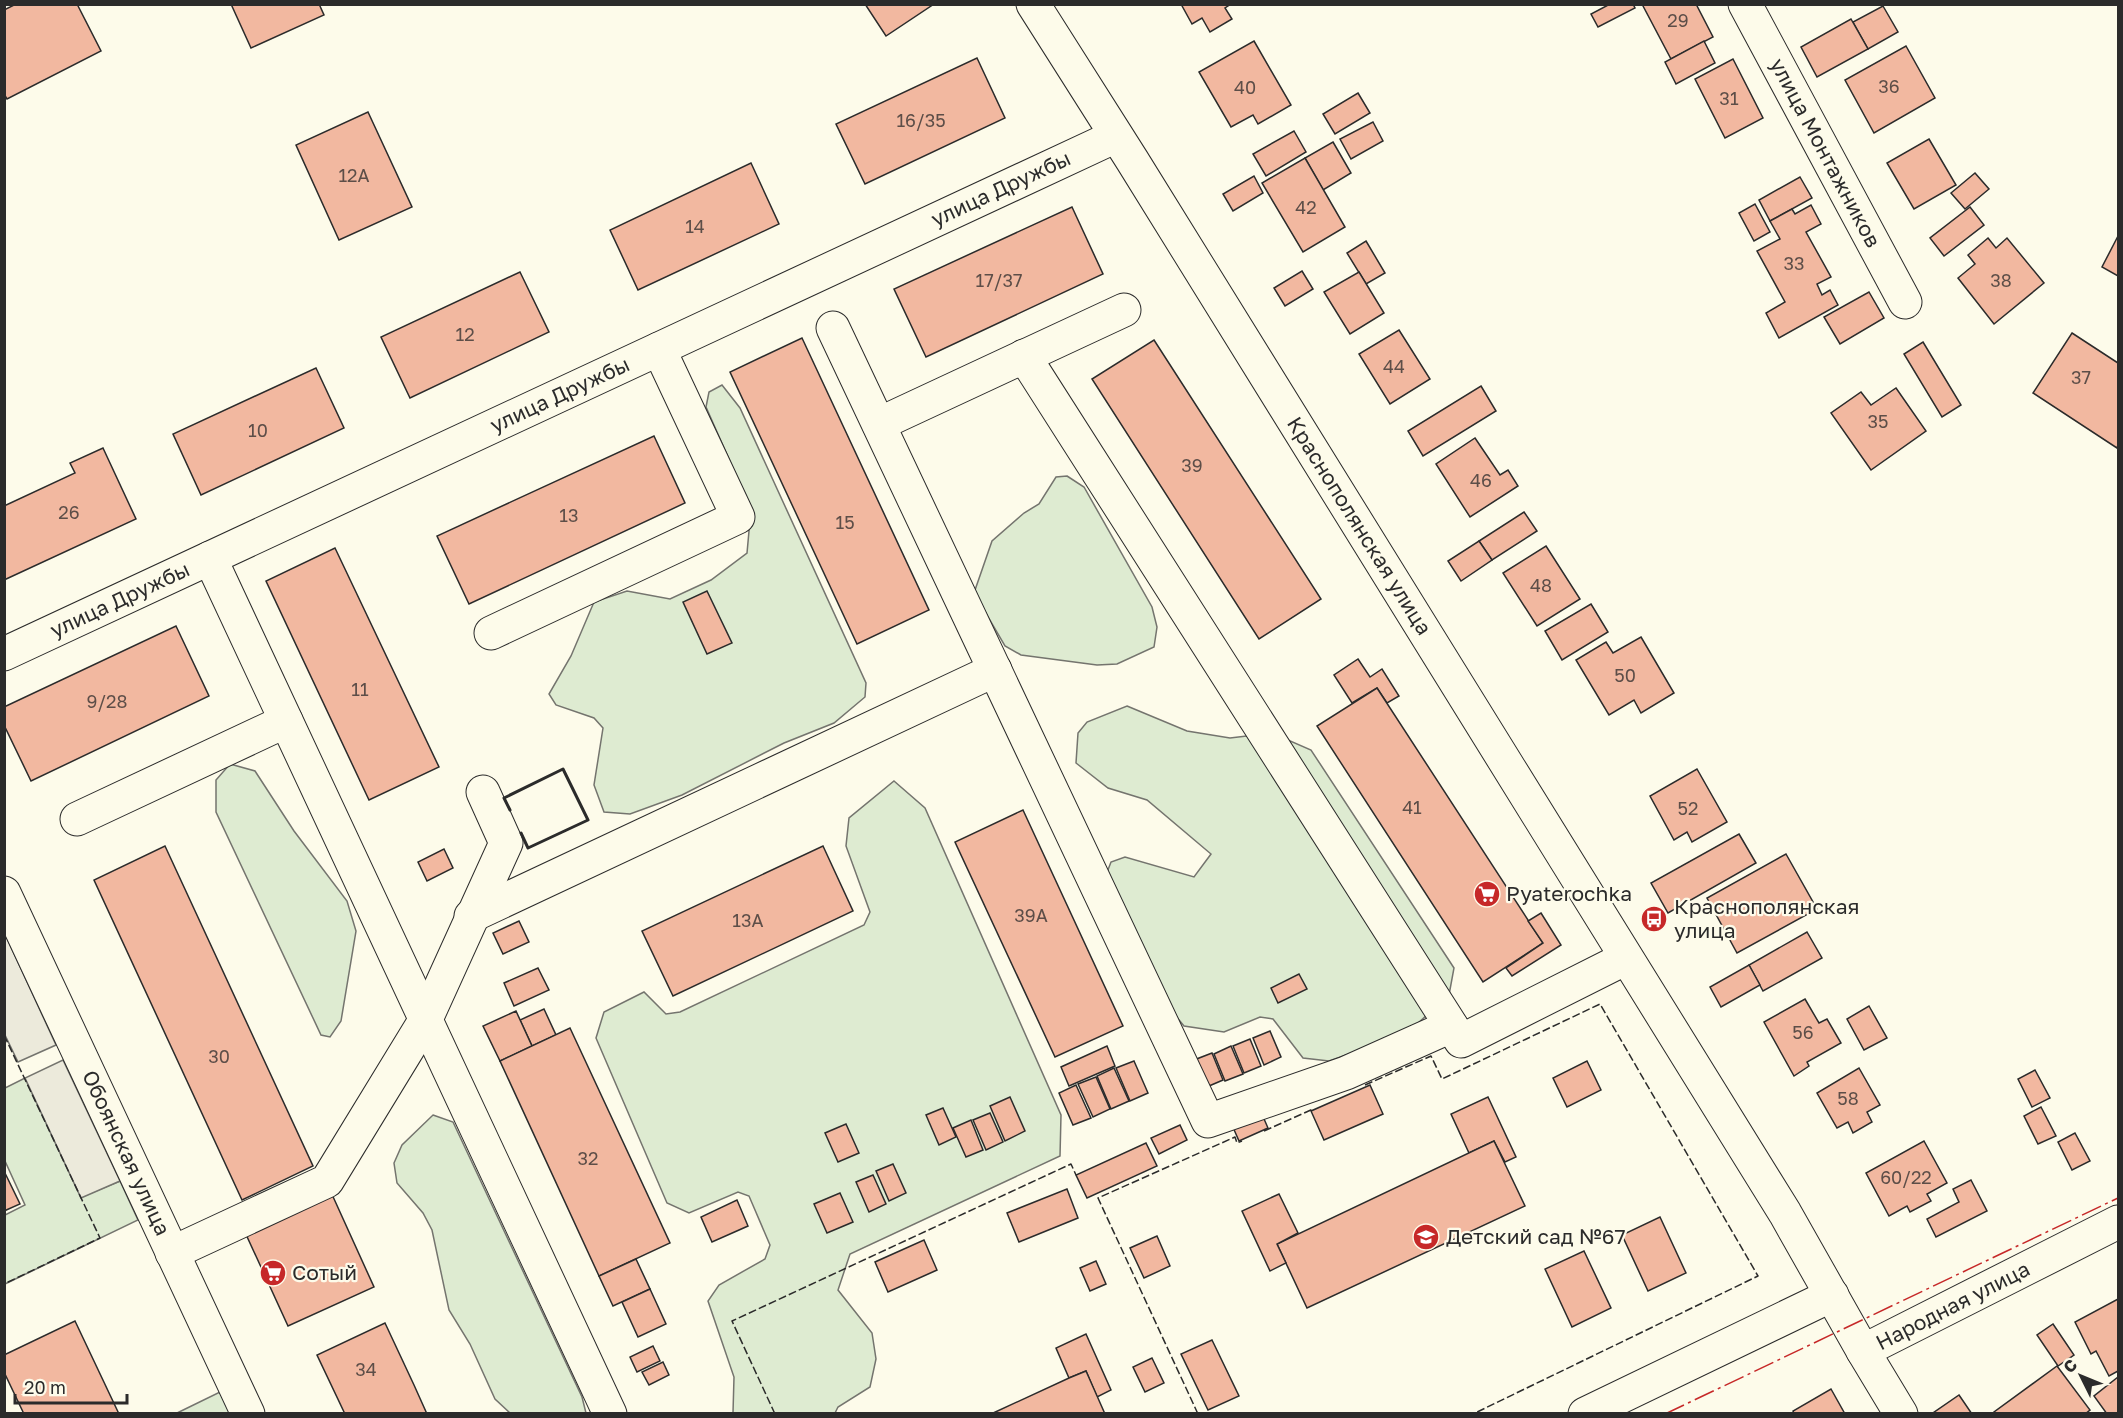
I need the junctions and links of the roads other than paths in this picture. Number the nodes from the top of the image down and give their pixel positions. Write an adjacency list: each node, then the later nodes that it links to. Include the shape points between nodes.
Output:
1 (1033, 4): 3 (street, Краснополянская улица)
2 (1745, 4): 4 (street, улица Монтажников)
3 (1116, 136): 7 (street, улица Дружбы); 19 (street, Краснополянская улица)
4 (1905, 302)
5 (1124, 309): 8 (street)
6 (833, 328): 9 (street)
7 (659, 349): 10 (street, улица Дружбы); 11 (street, via 738,517)
8 (1024, 356): 9 (street); 21 (street)
9 (879, 424): 13 (street)
10 (210, 558): 12 (street, улица Дружбы); 14 (street)
11 (490, 633)
12 (4, 654)
13 (995, 670): 18 (street); 21 (street, via 1208,1121 1346,1073)
14 (286, 720): 16 (street); 20 (street)
15 (483, 792): 18 (street, via 506,843)
16 (77, 819)
17 (4, 893): 23 (street, Обоянская улица)
18 (471, 916): 20 (street)
19 (1626, 958): 21 (street, via 1461,1041); 24 (street, Краснополянская улица)
20 (426, 1019): 23 (street, via 327,1181); 27 (street)
21 (1451, 1026)
22 (2118, 1222): 25 (street, Народная улица)
23 (172, 1253): 26 (street, Обоянская улица)
24 (1832, 1295): 25 (street, Народная улица); 28 (street)
25 (1863, 1351): 29 (street)
26 (248, 1413)
27 (610, 1413)
28 (1585, 1413)
29 (1901, 1413)

